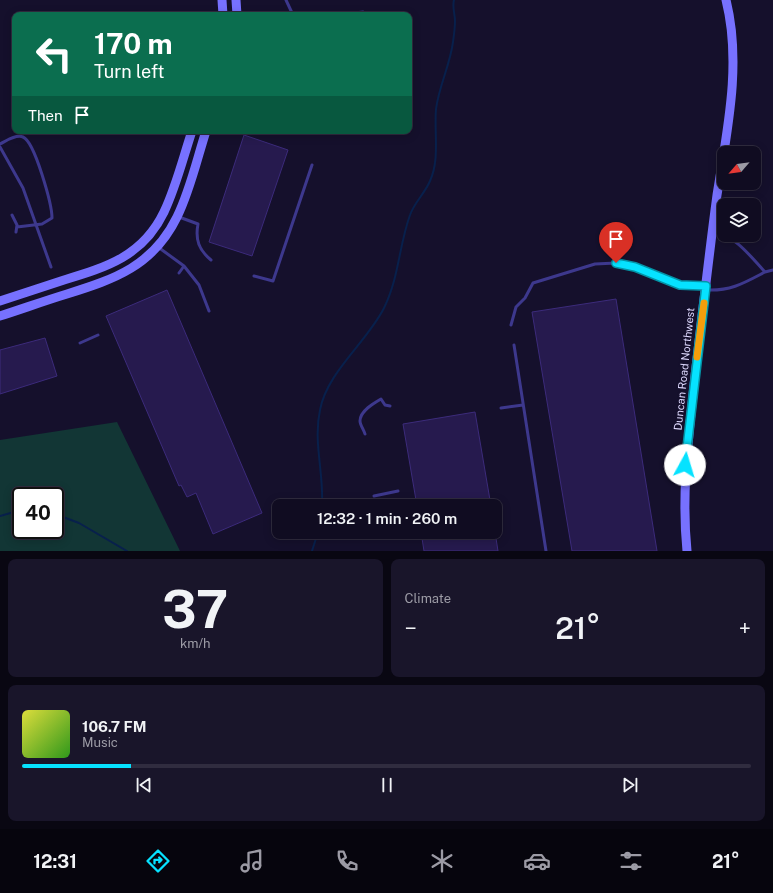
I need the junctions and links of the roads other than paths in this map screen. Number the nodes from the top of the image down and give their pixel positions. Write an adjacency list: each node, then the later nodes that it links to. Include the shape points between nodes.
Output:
1 (222, 0): 5 (street)
2 (236, 0): 6 (street)
3 (286, 0): 7 (lane)
4 (726, 0): 17 (street, Duncan Road Northwest, via 733,53 733,89)
5 (223, 12)
6 (237, 12)
7 (292, 12)
8 (191, 134): 27 (street, via 164,212 140,246 107,267)
9 (205, 134): 13 (street)
10 (0, 145): 14 (lane, via 23,188); 14 (lane, via 19,136 24,137 29,143 52,212 49,221)
11 (312, 165): 25 (lane, via 273,281)
12 (12, 215): 15 (lane)
13 (177, 217): 18 (street); 19 (lane, via 198,224 198,242 202,252)
14 (35, 226): 15 (lane); 21 (lane)
15 (16, 227): 16 (lane)
16 (16, 232)
17 (712, 232): 23 (lane, via 728,237); 26 (street, Duncan Road Northwest)
18 (158, 247): 20 (lane); 29 (street, via 144,261 122,275)
19 (211, 260)
20 (184, 266): 24 (lane); 28 (lane, via 199,285)
21 (51, 267)
22 (773, 270): 23 (lane)
23 (765, 272): 26 (lane, via 743,284 723,290)
24 (179, 273)
25 (254, 276)
26 (705, 288): 30 (lane, via 680,285 635,267 616,263 595,264 532,283 525,298 516,307); 41 (street, Duncan Road Northwest, via 685,465)
27 (0, 301)
28 (209, 311)
29 (0, 316)
30 (511, 325)
31 (98, 335): 32 (lane)
32 (80, 343)
33 (514, 345): 35 (lane)
34 (390, 406): 37 (lane, via 385,405 381,399 367,409 360,421)
35 (523, 406): 36 (lane); 40 (lane)
36 (501, 408)
37 (365, 434)
38 (398, 491): 39 (lane)
39 (374, 496)
40 (546, 551)
41 (687, 551)

